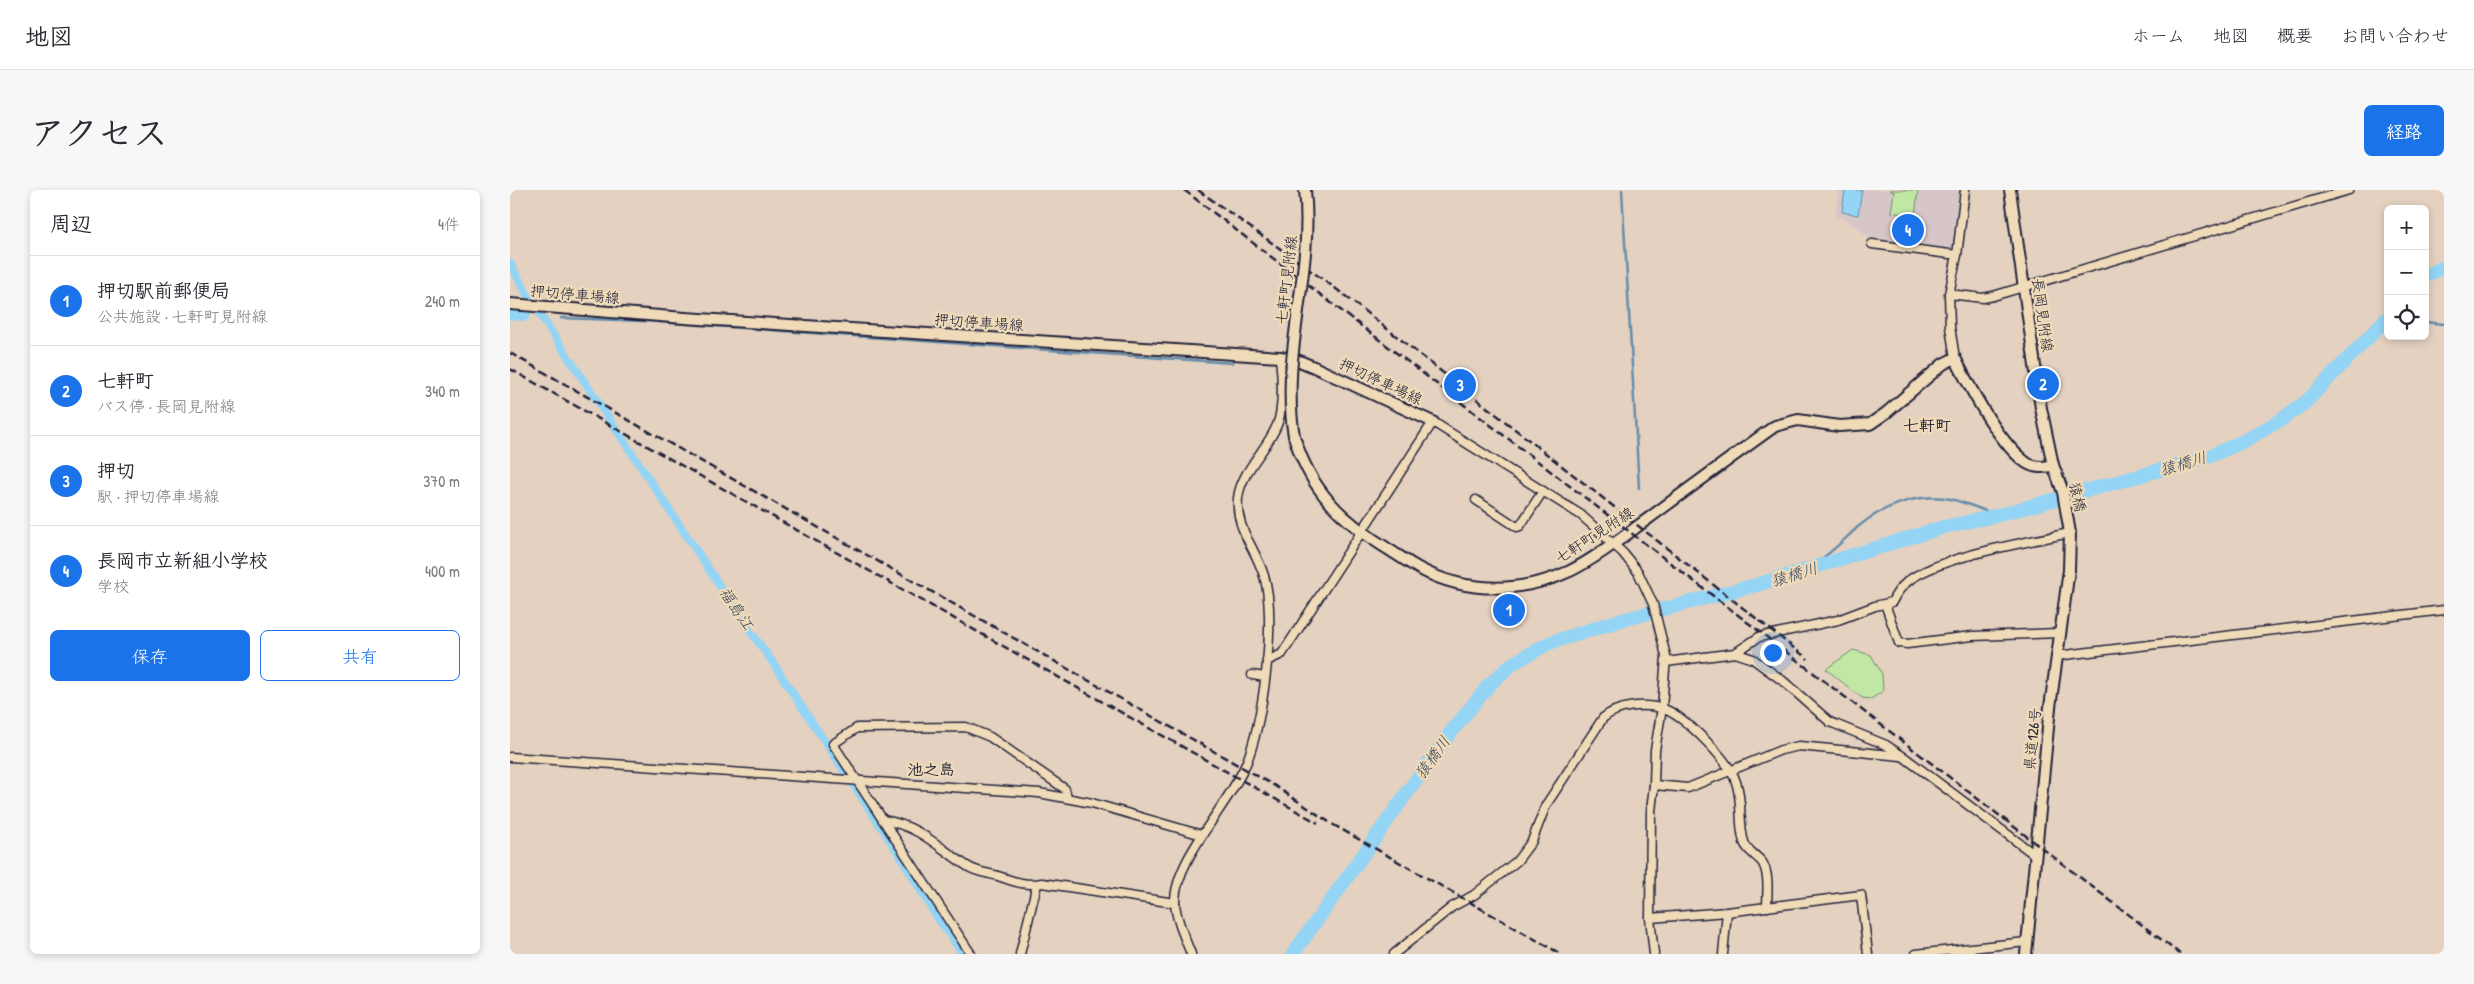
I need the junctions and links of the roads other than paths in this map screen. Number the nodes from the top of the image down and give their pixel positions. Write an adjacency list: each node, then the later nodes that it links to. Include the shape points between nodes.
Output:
1 (1305, 190): 17 (main road, 七軒町見附線, bridge, via 1307,232 1289,407 1294,436 1313,481 1334,509)
2 (1965, 190): 6 (street)
3 (2010, 190): 7 (main road, 長岡見附線)
4 (2349, 190): 7 (street)
5 (1872, 244): 6 (street)
6 (1957, 256): 8 (street)
7 (2024, 287): 8 (street, via 1982,298); 13 (main road, 長岡見附線, via 2041,408)
8 (1949, 294): 11 (street)
9 (510, 304): 10 (main road, 押切停車場線)
10 (1280, 357): 12 (main road, 押切停車場線, via 1314,367); 24 (street, via 1277,425 1240,487 1237,508 1245,537 1265,577)
11 (1955, 358): 13 (main road, via 1970,389 2004,439 2025,462); 18 (main road, 七軒町見附線, via 1943,364 1870,424 1839,426 1798,420 1775,426)
12 (1433, 422): 14 (street); 17 (street)
13 (2055, 469): 16 (main road, 猿橋)
14 (1543, 491): 15 (street, via 1517,527); 18 (street, via 1581,515)
15 (1476, 500)
16 (2070, 530): 19 (street, via 1957,559 1909,580 1892,602); 21 (main road, 県道126号, via 2069,570)
17 (1360, 532): 18 (main road, 七軒町見附線, via 1421,570 1457,583 1484,588 1543,581 1572,570); 24 (street, via 1282,654)
18 (1613, 543): 25 (street, via 1645,583 1654,604)
19 (1885, 604): 21 (street, via 1900,643); 22 (street, via 1838,620 1759,637)
20 (2444, 610): 23 (street)
21 (2059, 633): 23 (main road, 県道126号)
22 (1735, 653): 25 (street); 30 (street, via 1753,659 1784,681 1830,722 1886,744)
23 (2056, 656): 37 (main road, 県道126号)
24 (1267, 661): 27 (street)
25 (1666, 662): 28 (street)
26 (1252, 675): 27 (street)
27 (1265, 677): 36 (street, via 1247,761 1237,783)
28 (1662, 708): 31 (street, via 1700,735); 33 (street, via 1655,750); 47 (street, via 1615,709 1603,718 1546,805 1532,841 1517,861)
29 (510, 757): 32 (street)
30 (1904, 757): 31 (street, via 1799,746); 37 (street)
31 (1731, 770): 33 (street, via 1688,788); 40 (street, via 1740,801 1746,847 1763,864)
32 (857, 781): 34 (street, via 1038,793); 34 (street, via 833,744 857,728 966,727 990,737 1039,771 1064,789); 35 (street)
33 (1654, 785): 42 (street)
34 (1067, 798): 36 (street)
35 (882, 820): 38 (street, via 925,834 969,867 1023,884); 44 (street)
36 (1202, 835): 39 (street, via 1183,870)
37 (2036, 855): 43 (main road, 県道126号)
38 (1037, 884): 39 (street); 45 (street)
39 (1175, 903): 46 (street)
40 (1767, 907): 41 (street); 50 (street, via 1861,895)
41 (1727, 912): 42 (street); 49 (street)
42 (1650, 918): 48 (street)
43 (2026, 942): 51 (street); 52 (main road, 県道126号)
44 (970, 954)
45 (1020, 954)
46 (1191, 954)
47 (1394, 954)
48 (1654, 954)
49 (1723, 954)
50 (1868, 954)
51 (1916, 954)
52 (2026, 954)

